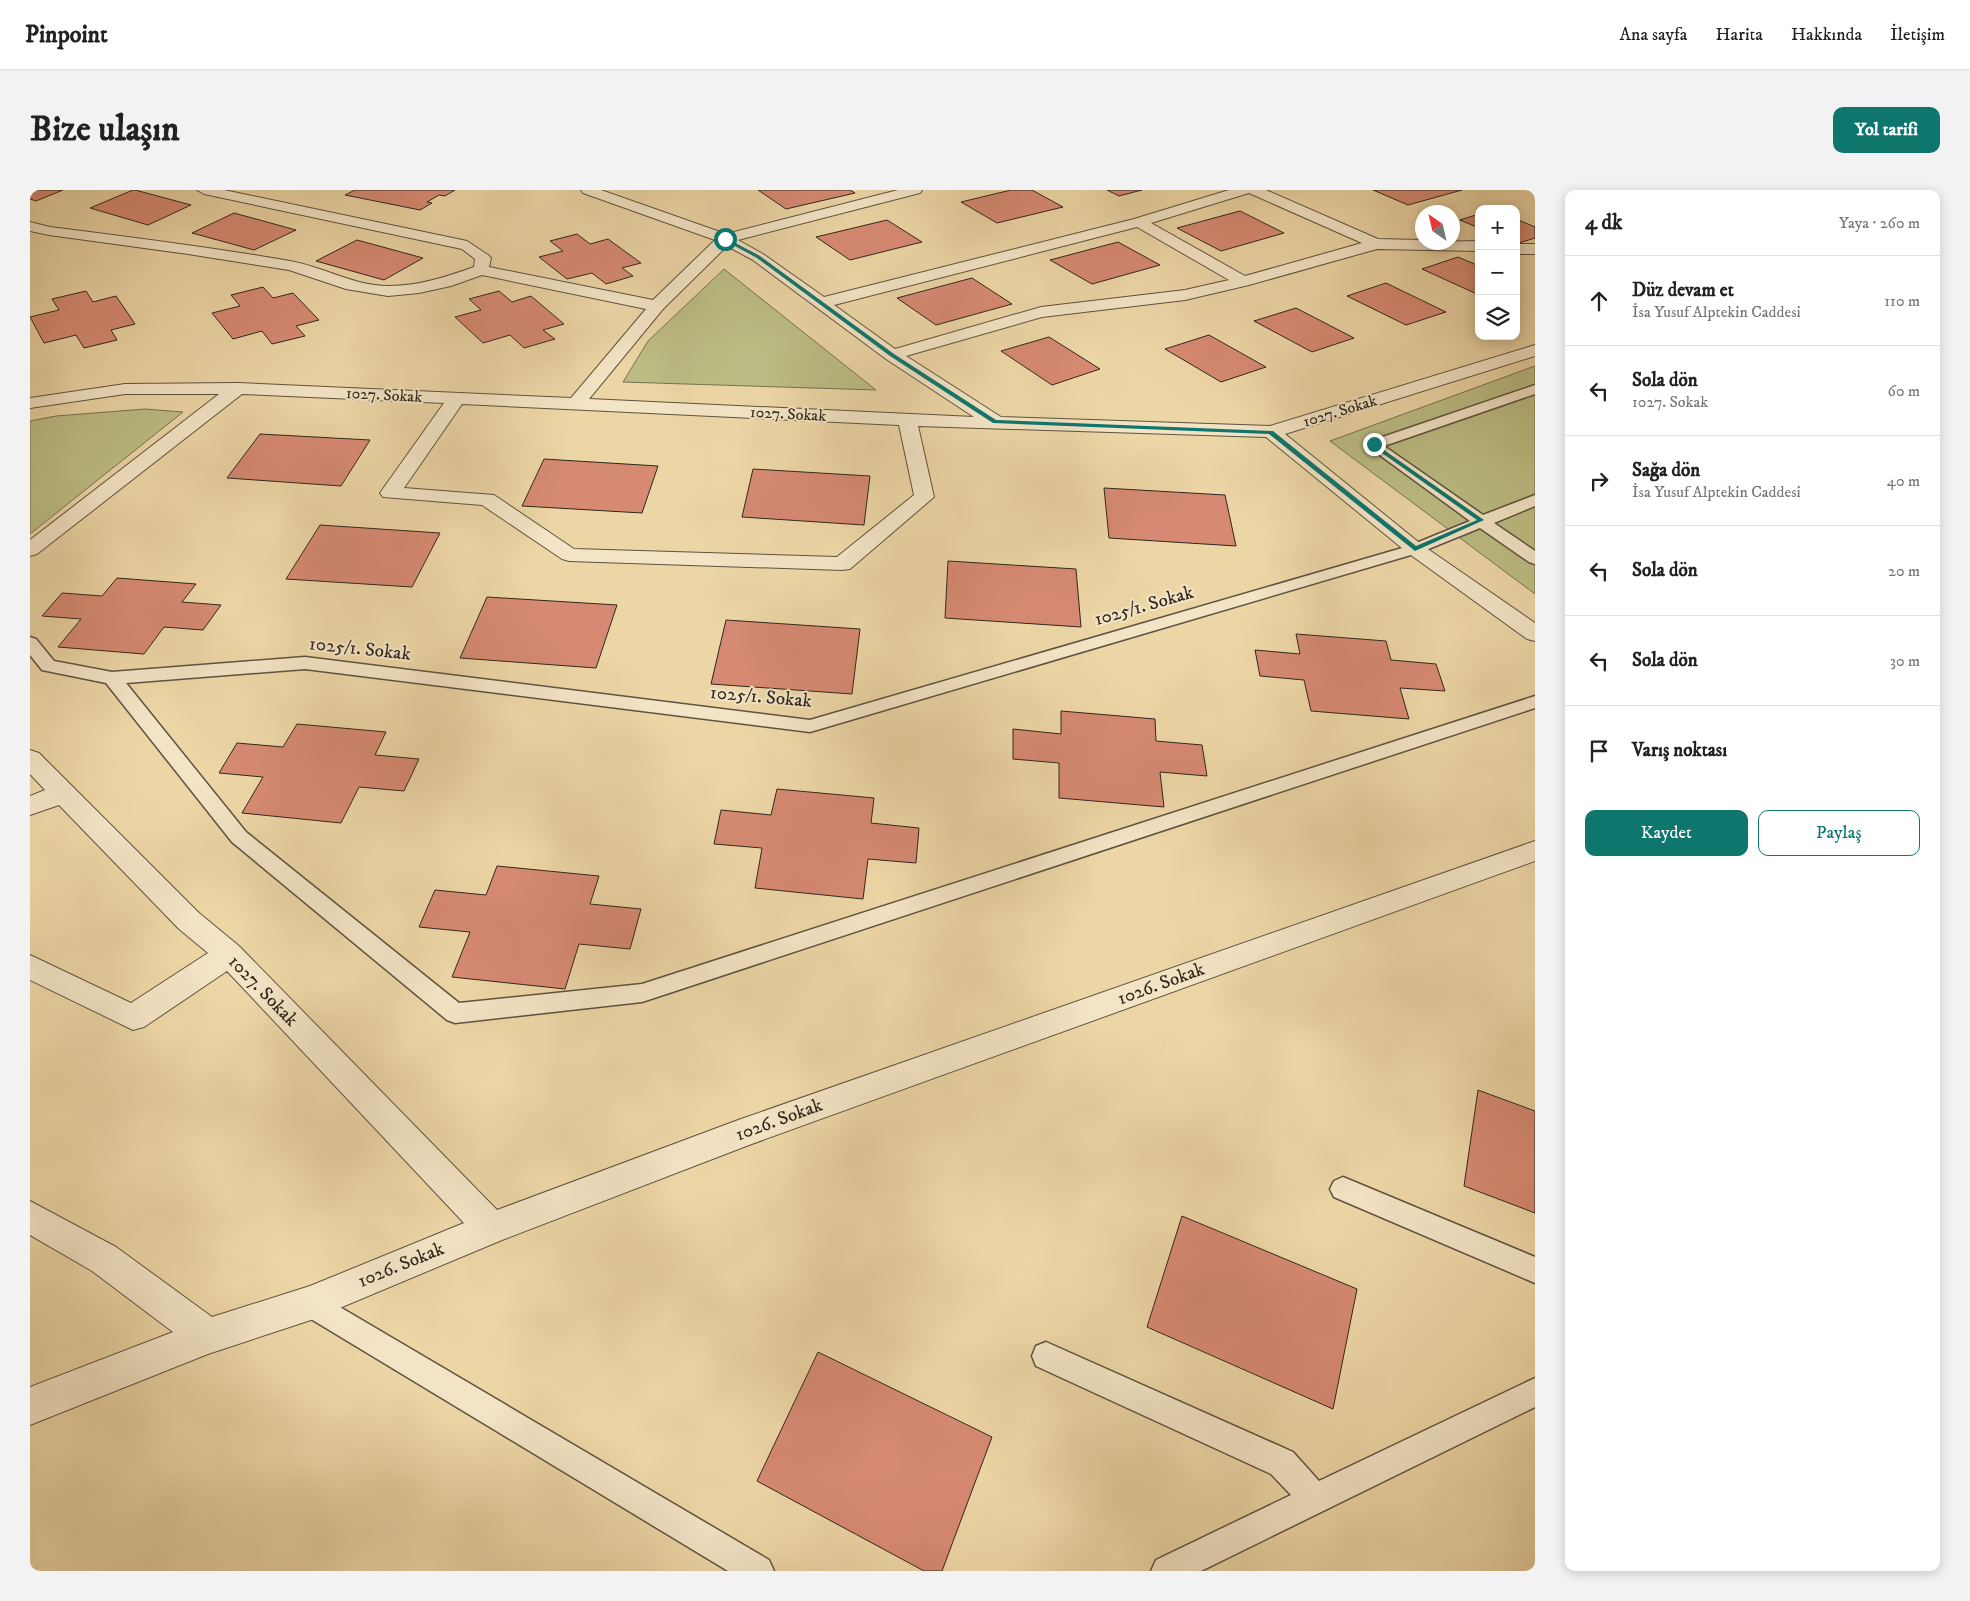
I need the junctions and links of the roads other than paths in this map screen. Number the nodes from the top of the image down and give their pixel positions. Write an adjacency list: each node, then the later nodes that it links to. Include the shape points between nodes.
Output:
1 (204, 190): 14 (street, via 467,246 483,258)
2 (588, 190): 9 (street)
3 (915, 190): 6 (street)
4 (1244, 190): 7 (street)
5 (1254, 190): 10 (street)
6 (898, 192): 9 (street)
7 (1139, 222): 15 (street); 16 (street)
8 (30, 226): 14 (street, via 49,232 292,266 352,286 388,291 443,282)
9 (725, 239): 16 (street, via 758,257); 17 (street)
10 (1376, 244): 11 (street); 15 (street)
11 (1475, 246)
12 (1520, 248): 13 (street)
13 (1535, 249)
14 (481, 270): 17 (street)
15 (1243, 282): 19 (street, via 1185,295 1041,312)
16 (821, 303): 19 (street)
17 (657, 306): 24 (street)
18 (1534, 351): 27 (street, 1027. Sokak)
19 (892, 355): 26 (street)
20 (238, 388): 22 (street, 1027. Sokak); 23 (street, 1027. Sokak, via 125,389); 31 (street)
21 (1535, 389): 29 (lane, via 1374,444)
22 (456, 398): 24 (street, 1027. Sokak); 25 (street, via 390,493 487,499 569,555 842,564 924,497)
23 (30, 403)
24 (576, 404): 25 (street, 1027. Sokak)
25 (907, 420): 26 (street, 1027. Sokak)
26 (994, 422): 27 (street, 1027. Sokak)
27 (1271, 432): 30 (street)
28 (1535, 500): 29 (lane, 1025/1. Sokak)
29 (1481, 520): 30 (lane, 1025/1. Sokak); 32 (lane)
30 (1415, 549): 33 (street); 35 (lane, 1025/1. Sokak, via 810,726 305,663)
31 (30, 550)
32 (1535, 559)
33 (1535, 634)
34 (30, 643): 35 (lane, 1025/1. Sokak, via 48,666)
35 (112, 678): 36 (lane, via 239,837 455,1013 642,993)
36 (1535, 702)
37 (30, 758): 38 (street, 1027. Sokak)
38 (64, 793): 39 (street); 41 (street, 1027. Sokak, via 189,920)
39 (30, 806)
40 (1535, 851): 45 (street, 1026. Sokak, via 741,1133)
41 (228, 954): 42 (street, via 133,1018); 45 (street, 1027. Sokak)
42 (30, 966)
43 (1342, 1189): 46 (lane)
44 (30, 1217): 48 (street, via 104,1259)
45 (491, 1228): 47 (street, 1026. Sokak)
46 (1535, 1270)
47 (311, 1303): 48 (street, 1026. Sokak); 53 (lane)
48 (208, 1336): 51 (street, 1026. Sokak)
49 (1046, 1356): 52 (lane, via 1282,1463)
50 (1535, 1392): 52 (lane)
51 (30, 1406)
52 (1315, 1499): 54 (lane)
53 (758, 1571)
54 (1167, 1571)

